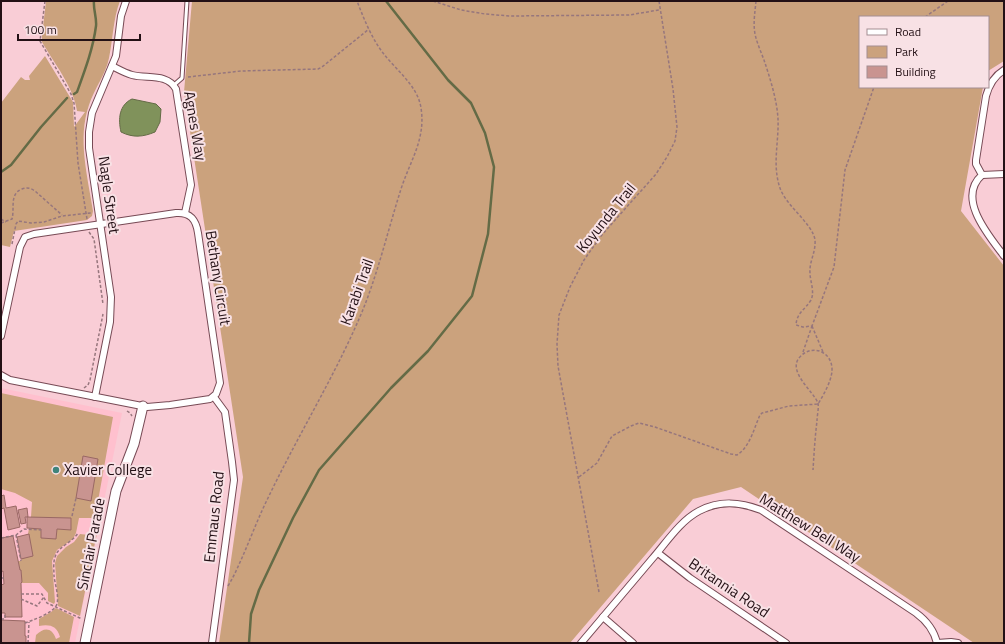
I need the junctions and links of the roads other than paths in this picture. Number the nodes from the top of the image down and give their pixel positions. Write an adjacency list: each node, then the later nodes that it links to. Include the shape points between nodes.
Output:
1 (126, 1): 3 (street, Nagle Street)
2 (187, 1): 5 (lane, via 182,78)
3 (112, 66): 5 (street, Agnes Way, via 133,75 166,79); 9 (street, Nagle Street, via 95,105 89,132 89,148)
4 (1004, 70): 7 (street, via 994,78 986,96 976,160)
5 (174, 85): 8 (street, Agnes Way, via 191,190)
6 (1004, 174): 7 (street)
7 (982, 175): 10 (street, via 973,188 975,210 985,231)
8 (185, 213): 9 (street); 14 (street, Bethany Circuit, via 194,219 197,225 220,383)
9 (101, 224): 11 (street, via 25,237 19,250); 13 (street, Nagle Street, via 110,286 111,313)
10 (1004, 256)
11 (1, 336)
12 (1, 375): 13 (street, via 10,380)
13 (95, 397): 15 (street)
14 (214, 397): 15 (street, via 170,406); 19 (street, Emmaus Road, via 225,412 234,480)
15 (143, 406): 18 (street, Sinclair Parade, via 134,444 116,491)
16 (658, 553): 17 (street, Matthew Bell Way); 22 (street, Britannia Road, via 690,578); 23 (street, Matthew Bell Way, via 691,516 711,506 741,503 761,510 916,612 931,627)
17 (603, 617): 20 (street, Matthew Bell Way); 21 (street)
18 (86, 643)
19 (212, 643)
20 (581, 643)
21 (633, 643)
22 (786, 643)
23 (937, 643): 24 (street)
24 (958, 643)

